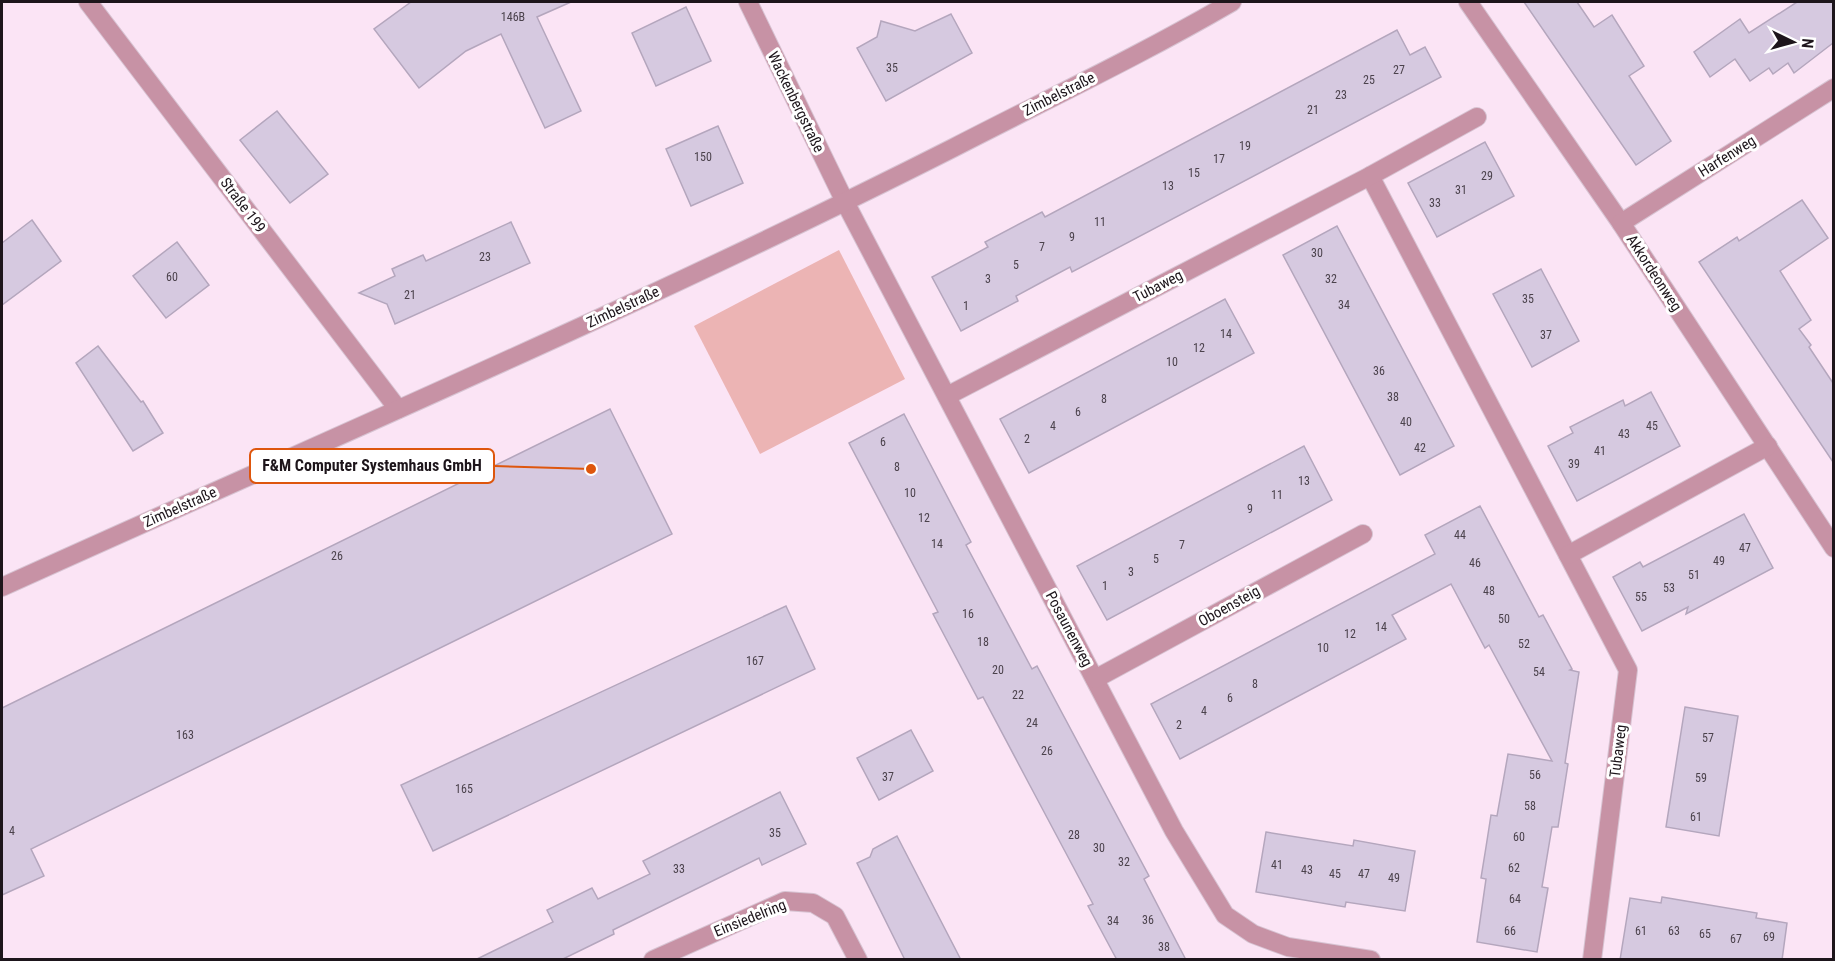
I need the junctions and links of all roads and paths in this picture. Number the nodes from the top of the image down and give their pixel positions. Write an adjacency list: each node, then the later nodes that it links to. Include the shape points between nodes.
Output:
1 (88, 2): 11 (street, Straße 199)
2 (748, 2): 8 (street, Wackenbergstraße)
3 (1232, 2): 8 (street, Zimbelstraße, via 1171,37)
4 (1467, 2): 9 (street, Akkordeonweg)
5 (1833, 88): 9 (street, Harfenweg)
6 (1477, 117): 7 (street, Tubaweg)
7 (1370, 176): 10 (street, Tubaweg); 15 (street, Tubaweg)
8 (845, 202): 10 (street, Posaunenweg); 11 (street, Zimbelstraße)
9 (1621, 223): 12 (street, Akkordeonweg)
10 (947, 396): 17 (street, Posaunenweg)
11 (398, 409): 16 (street, Zimbelstraße)
12 (1768, 446): 14 (street, Akkordeonweg); 15 (street)
13 (1363, 534): 17 (street, Oboensteig)
14 (1833, 548)
15 (1568, 555): 21 (street, Tubaweg, via 1628,670)
16 (2, 587)
17 (1095, 679): 20 (street, Posaunenweg, via 1174,831 1225,915 1253,934 1288,947)
18 (653, 960): 19 (street, Einsiedelring, via 785,901 813,903 836,916)
19 (858, 960)
20 (1371, 960)
21 (1593, 960)

